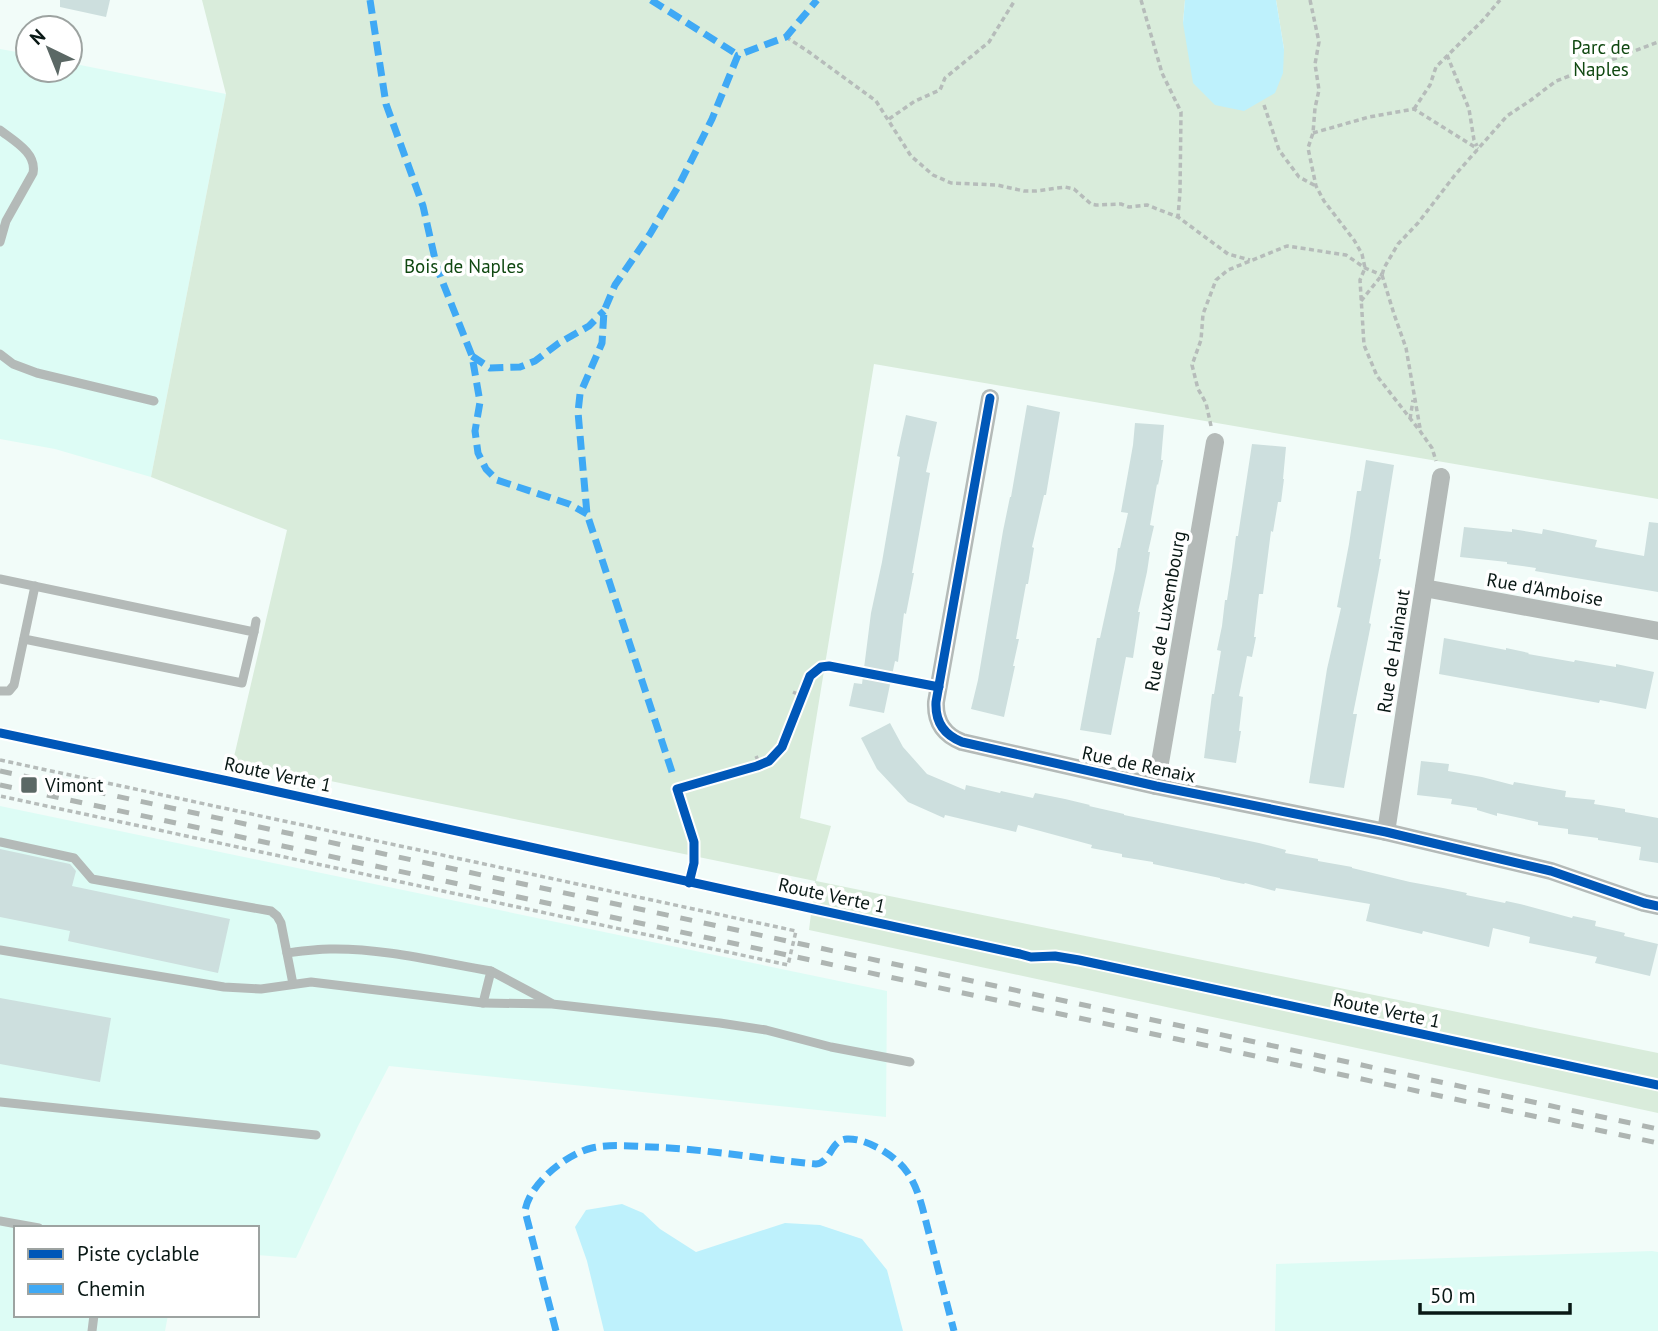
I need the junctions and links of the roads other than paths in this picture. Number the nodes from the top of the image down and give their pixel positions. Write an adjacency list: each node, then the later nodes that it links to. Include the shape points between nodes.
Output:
1 (0, 130): 2 (lane, via 29,154 35,166)
2 (0, 242)
3 (0, 354): 5 (lane, via 37,373)
4 (990, 398): 16 (street, Rue de Renaix, via 937,695 939,722 962,741)
5 (154, 401)
6 (1215, 442): 16 (street, Rue de Luxembourg)
7 (1441, 477): 10 (street, Rue de Hainaut)
8 (0, 579): 9 (lane)
9 (35, 586): 13 (lane); 14 (lane)
10 (1424, 588): 12 (street, Rue d'Amboise); 17 (street, Rue de Hainaut)
11 (256, 621): 13 (lane)
12 (1658, 631)
13 (254, 632): 14 (lane, via 243,683)
14 (24, 639): 15 (lane, via 14,685 9,691)
15 (0, 691)
16 (1156, 786): 17 (street, Rue de Renaix)
17 (1387, 832): 19 (street, Rue de Renaix, via 1551,871)
18 (0, 842): 21 (lane, via 74,858 92,879 271,911 281,923)
19 (1658, 906)
20 (0, 950): 23 (lane, via 225,988)
21 (287, 953): 22 (lane, via 315,949 382,952); 23 (lane)
22 (491, 971): 24 (lane); 25 (lane)
23 (293, 984): 24 (lane, via 330,983)
24 (483, 1003): 25 (lane)
25 (552, 1004): 26 (lane, via 756,1028)
26 (910, 1062)
27 (0, 1102): 28 (lane)
28 (316, 1135)
29 (0, 1221): 30 (lane)
30 (29, 1226)

